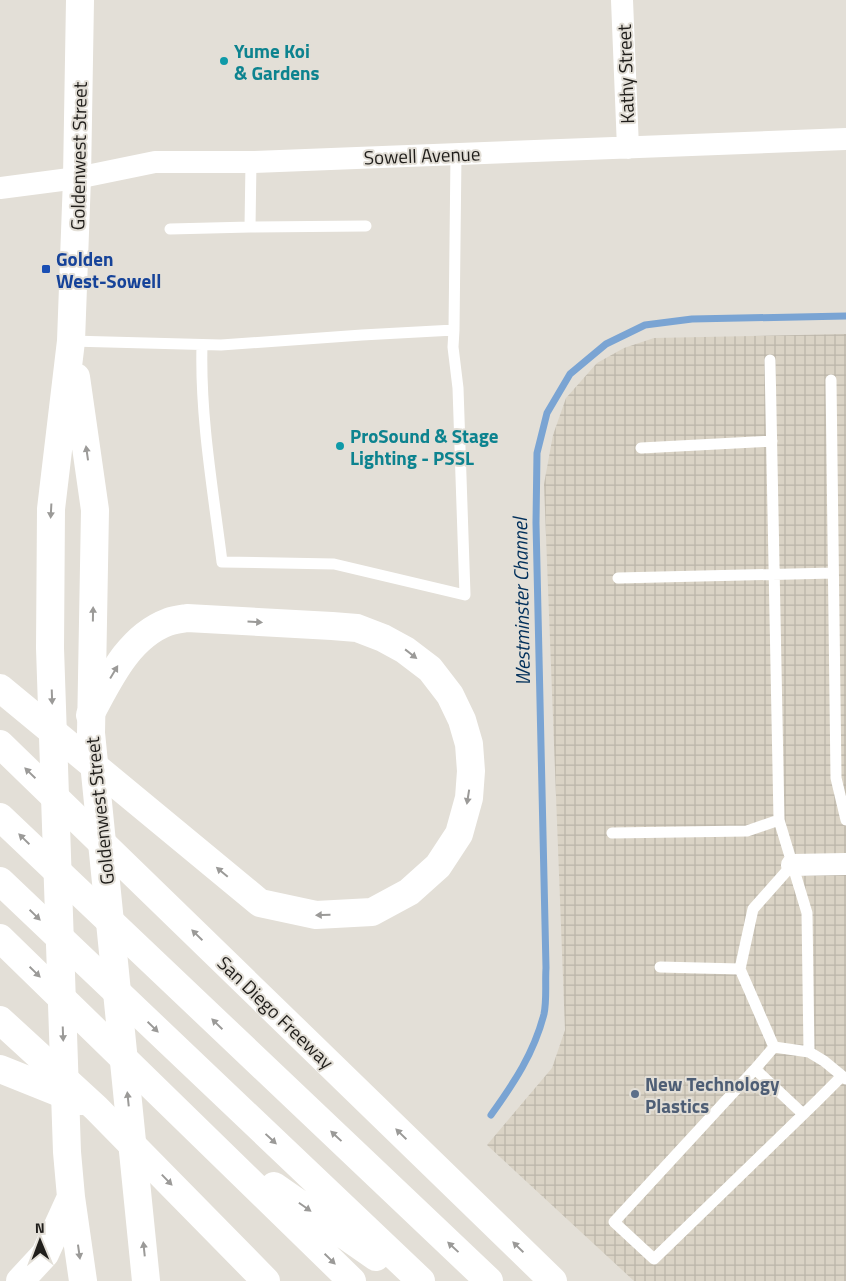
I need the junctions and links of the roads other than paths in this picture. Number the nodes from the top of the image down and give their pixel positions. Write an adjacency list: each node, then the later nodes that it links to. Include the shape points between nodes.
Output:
1 (80, 0): 7 (main road, Goldenwest Street)
2 (622, 0): 4 (street, Kathy Street)
3 (846, 139): 4 (street, Sowell Avenue)
4 (628, 148): 5 (street, Sowell Avenue)
5 (456, 154): 6 (street, Sowell Avenue); 12 (lane)
6 (251, 162): 7 (street, Sowell Avenue, via 155,162); 10 (lane)
7 (77, 178): 8 (street, Sowell Avenue); 13 (main road, Goldenwest Street)
8 (0, 188)
9 (366, 226): 10 (lane)
10 (250, 227): 11 (lane)
11 (170, 229)
12 (454, 330): 14 (lane); 14 (lane, via 465,595 334,564 222,562 201,375)
13 (71, 341): 14 (lane); 23 (main road, Goldenwest Street, one-way to 13, via 95,510); 44 (main road, Goldenwest Street, one-way to 44, via 51,509 50,648)
14 (202, 345)
15 (770, 360): 17 (lane)
16 (831, 380): 19 (lane)
17 (772, 441): 18 (lane); 20 (lane)
18 (641, 448)
19 (833, 573): 20 (lane); 25 (lane, via 836,778)
20 (774, 576): 21 (lane); 27 (lane)
21 (618, 578)
22 (0, 688): 23 (main road, one-way to 22, via 116,667 140,640 168,622 187,618 357,628 406,650 430,669 450,695 469,744 469,798 459,834 438,866 409,892 372,912 316,915 260,903)
23 (90, 724): 47 (main road, Goldenwest Street, one-way to 23)
24 (0, 744): 53 (main road, San Diego Freeway, one-way to 24)
25 (845, 813)
26 (0, 817): 52 (main road, one-way to 26)
27 (779, 820): 28 (lane, via 747,831); 30 (lane)
28 (612, 833)
29 (846, 864): 30 (street)
30 (792, 865): 34 (lane, via 754,909); 37 (lane, via 807,913)
31 (0, 881): 51 (main road, one-way to 51)
32 (0, 938): 43 (main road, one-way to 43)
33 (660, 967): 34 (lane)
34 (740, 970): 36 (lane)
35 (0, 1020): 41 (main road)
36 (774, 1047): 37 (lane); 39 (lane)
37 (809, 1052): 40 (lane)
38 (0, 1068): 41 (main road)
39 (755, 1069): 42 (lane); 42 (lane, via 614,1222 654,1259)
40 (844, 1078): 42 (lane)
41 (96, 1108): 48 (main road, one-way to 48)
42 (803, 1114)
43 (207, 1139): 49 (main road, one-way to 49); 50 (main road, one-way to 50)
44 (71, 1197): 45 (main road, via 45,1254); 46 (main road, Goldenwest Street, one-way to 46)
45 (20, 1281)
46 (83, 1281)
47 (146, 1281)
48 (266, 1281)
49 (352, 1281)
50 (410, 1281)
51 (421, 1281)
52 (489, 1281)
53 (553, 1281)

